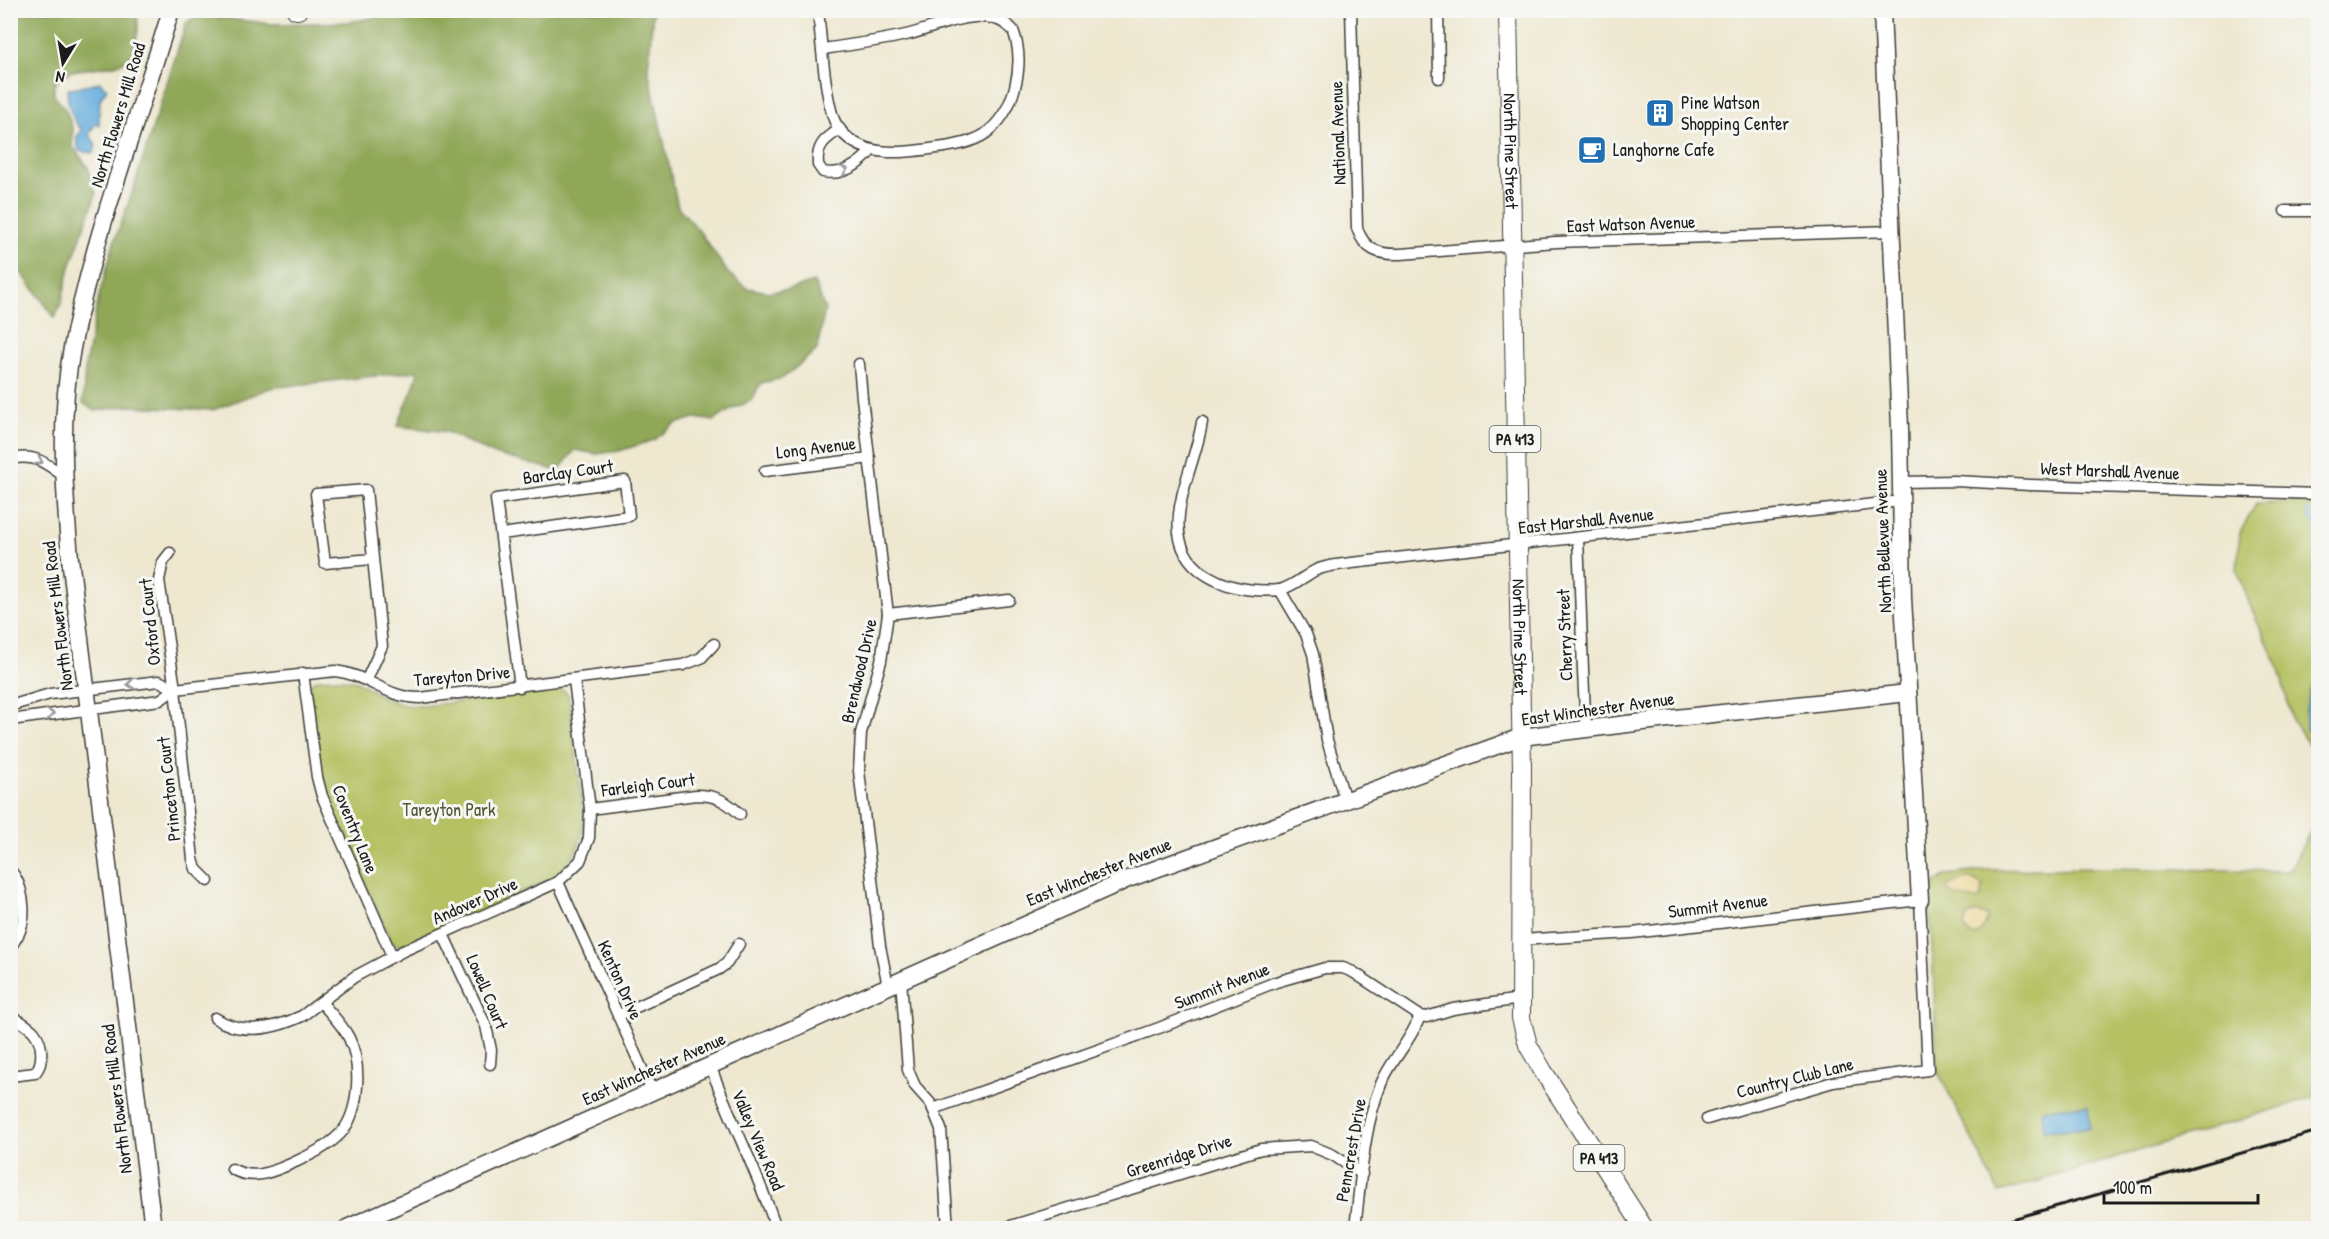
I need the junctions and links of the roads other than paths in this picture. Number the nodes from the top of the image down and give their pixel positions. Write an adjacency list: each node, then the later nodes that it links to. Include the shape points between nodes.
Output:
1 (171, 10): 21 (street, North Flowers Mill Road, via 79,316 68,376)
2 (818, 10): 7 (street)
3 (1351, 10): 15 (street, National Avenue, via 1357,228)
4 (1438, 10): 8 (street)
5 (1508, 10): 14 (main road, North Pine Street / PA 413)
6 (1882, 10): 13 (street, North Bellevue Avenue)
7 (823, 49): 9 (street, via 832,113); 10 (street, via 905,36 959,18 997,19 1013,30 1016,83 1009,106 992,128 982,136 946,147 906,153)
8 (1439, 78)
9 (840, 129): 10 (street); 10 (street, one-way to 10, via 820,146 818,165 823,172 833,174 852,168)
10 (872, 150)
11 (2285, 211): 12 (street)
12 (2319, 212)
13 (1892, 231): 14 (street, East Watson Avenue); 22 (street, North Bellevue Avenue)
14 (1511, 245): 15 (street, East Watson Avenue, via 1390,255); 27 (main road, North Pine Street / PA 413)
15 (1371, 249)
16 (860, 364): 18 (street, Brendwood Drive)
17 (1202, 422): 30 (street, via 1180,507 1182,550 1200,570 1229,586 1254,591)
18 (870, 458): 20 (street, Long Avenue); 32 (street, Brendwood Drive)
19 (10, 459): 21 (street, one-way to 21, via 32,457)
20 (765, 471)
21 (64, 476): 38 (street, North Flowers Mill Road, via 69,558)
22 (1901, 482): 23 (street, West Marshall Avenue); 24 (street, North Bellevue Avenue)
23 (2319, 494)
24 (1901, 501): 26 (street, East Marshall Avenue); 40 (street, North Bellevue Avenue)
25 (502, 534): 25 (street, Barclay Court, via 496,499 625,482 629,516); 37 (street, Barclay Court)
26 (1578, 539): 27 (street, East Marshall Avenue); 44 (street, Cherry Street)
27 (1517, 545): 30 (street, East Marshall Avenue, via 1323,567); 45 (main road, North Pine Street / PA 413)
28 (170, 553): 39 (street, Oxford Court, via 163,562 159,580)
29 (373, 559): 29 (street, via 366,490 316,494 325,563); 35 (street, via 382,646)
30 (1280, 590): 46 (street, via 1313,654 1327,740)
31 (1009, 600): 32 (street)
32 (888, 614): 58 (street, Brendwood Drive, via 881,661 861,733 859,771 879,935)
33 (714, 644): 36 (street, Tareyton Drive, via 701,658 683,665)
34 (303, 673): 35 (street, Tareyton Drive, via 334,671); 39 (street, Tareyton Drive); 57 (street, Coventry Lane, via 322,796)
35 (367, 679): 37 (street, Tareyton Drive, via 407,698)
36 (574, 680): 37 (street, Tareyton Drive); 47 (street, Andover Drive)
37 (520, 687)
38 (86, 689): 39 (street, Tareyton Drive, one-way to 38, via 159,681); 41 (street, Tareyton Drive); 42 (street, North Flowers Mill Road)
39 (175, 689): 42 (street, Tareyton Drive, via 160,700); 50 (street, Princeton Court, via 193,859 196,869)
40 (1908, 693): 44 (street, East Winchester Avenue); 52 (street, North Bellevue Avenue)
41 (10, 706)
42 (89, 710): 43 (street, Tareyton Drive, one-way to 42); 74 (street, North Flowers Mill Road)
43 (10, 720)
44 (1586, 729): 45 (street, East Winchester Avenue)
45 (1521, 737): 46 (street, East Winchester Avenue); 54 (main road, North Pine Street / PA 413)
46 (1345, 800): 58 (street, East Winchester Avenue, via 1128,879)
47 (590, 809): 48 (street, Farleigh Court, via 710,795); 51 (street, Andover Drive, via 584,854)
48 (740, 814)
49 (10, 870): 56 (street, via 20,889 24,912 21,930)
50 (208, 881)
51 (558, 882): 53 (street, Andover Drive); 62 (street, Kenton Drive)
52 (1920, 900): 54 (street, Summit Avenue, via 1632,933); 67 (street, North Bellevue Avenue)
53 (443, 934): 57 (street, Andover Drive); 65 (street, Lowell Court, via 486,1026)
54 (1520, 940): 59 (main road, North Pine Street / PA 413)
55 (740, 944): 62 (street, via 719,969)
56 (10, 948)
57 (392, 956): 60 (street, Andover Drive, via 354,977)
58 (895, 983): 66 (street, East Winchester Avenue); 70 (street, via 908,1070)
59 (1520, 999): 63 (street); 80 (main road, North Pine Street / PA 413, via 1528,1045)
60 (321, 1002): 64 (street, Andover Drive, via 293,1020 252,1029 229,1027); 72 (street, via 345,1030 354,1051 357,1096 345,1128 328,1145 273,1171 254,1176)
61 (10, 1015): 68 (street, via 34,1032 42,1056 35,1073)
62 (619, 1015): 69 (street, Kenton Drive)
63 (1420, 1016): 70 (street, Summit Avenue, via 1353,972 1325,968 1276,982); 73 (street, Penncrest Drive, via 1380,1087)
64 (215, 1018)
65 (490, 1064)
66 (710, 1065): 69 (street, East Winchester Avenue); 76 (street, Valley View Road)
67 (1928, 1070): 71 (street, Country Club Lane, via 1833,1083)
68 (10, 1076)
69 (652, 1091): 75 (street, East Winchester Avenue)
70 (933, 1109): 77 (street, via 944,1150)
71 (1707, 1119)
72 (232, 1169)
73 (1362, 1174): 78 (street, Greenridge Drive, via 1334,1155 1311,1146 1261,1149); 79 (street, Penncrest Drive)
74 (153, 1228)
75 (346, 1228)
76 (776, 1228)
77 (948, 1228)
78 (1004, 1228)
79 (1355, 1228)
80 (1644, 1228)

